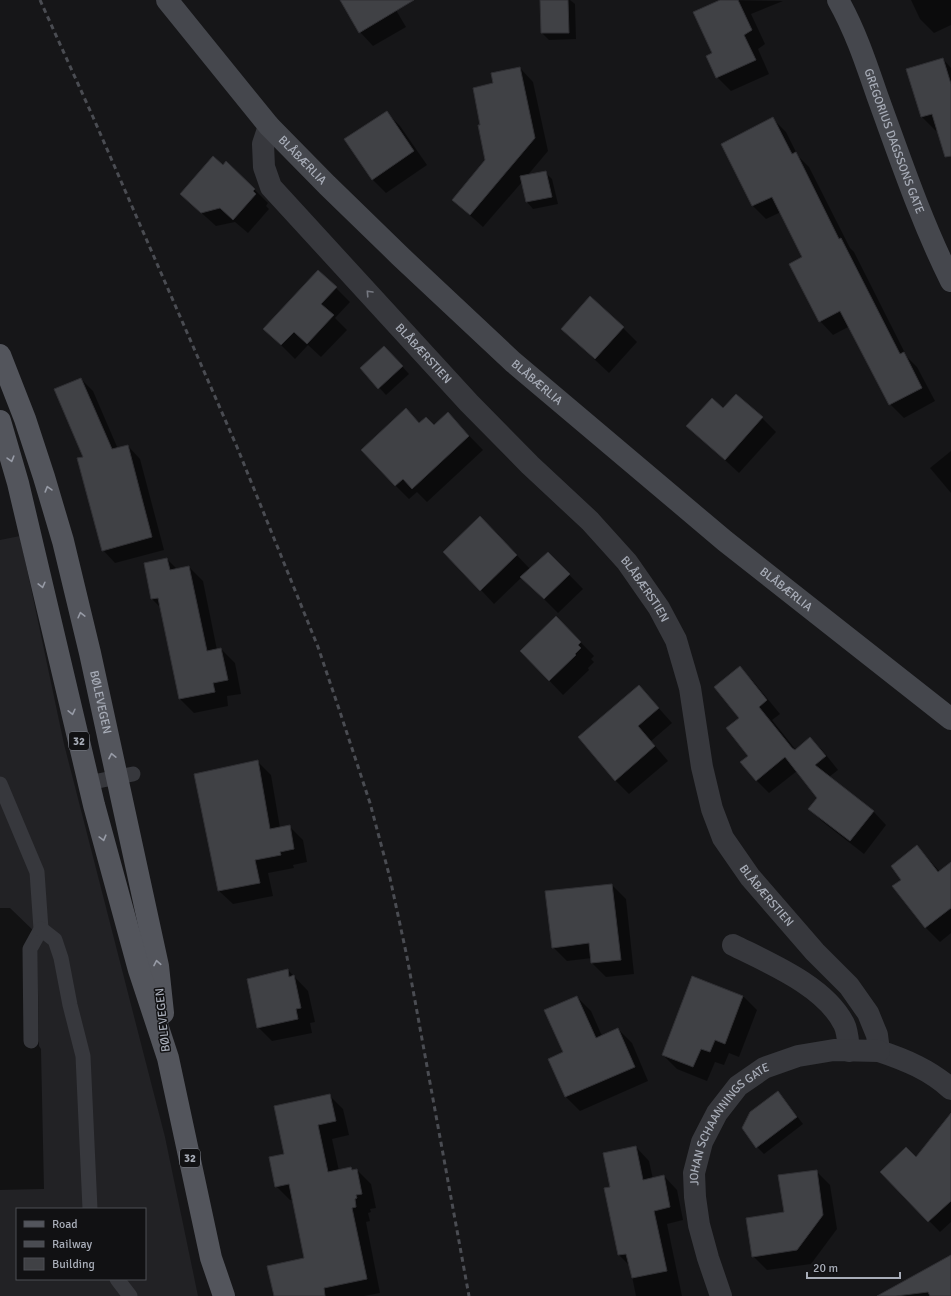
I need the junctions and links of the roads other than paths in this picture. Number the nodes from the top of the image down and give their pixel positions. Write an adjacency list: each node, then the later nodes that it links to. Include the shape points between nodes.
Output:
1 (168, 0): 3 (street, BLÅBÆRLIA)
2 (838, 0): 4 (street, GREGORIUS DAGSSONS GATE, via 865,60 927,232)
3 (269, 126): 7 (street, BLÅBÆRLIA, via 400,256 513,362 725,541); 15 (street, BLÅBÆRSTIEN, one-way to 3, via 868,1013 849,986 815,952 750,877 723,838 712,809 702,767 688,681 676,640 659,608 627,562 590,521 524,459 469,402 271,187 264,167 263,144)
4 (951, 281)
5 (0, 355): 8 (main road, BØLEVEGEN / 32, one-way to 5, via 44,477)
6 (0, 421): 9 (main road, BØLEVEGEN / 32, one-way to 9, via 18,483)
7 (951, 719)
8 (125, 776): 9 (lane); 16 (main road, BØLEVEGEN / 32, one-way to 8, via 158,966)
9 (88, 783): 16 (main road, BØLEVEGEN / 32, one-way to 16, via 139,970)
10 (0, 784): 11 (lane, via 37,872)
11 (41, 929): 13 (lane, via 30,949); 18 (lane, via 55,940 61,958 83,1056)
12 (733, 945): 14 (street, via 774,965 810,987 830,1004 844,1023)
13 (31, 1041)
14 (849, 1051): 15 (street, JOHAN SCHAANNINGS GATE); 24 (street, JOHAN SCHAANNINGS GATE, via 834,1050 798,1056 764,1068 738,1086 717,1113 702,1142 694,1173 699,1225)
15 (880, 1051): 17 (street, via 910,1062)
16 (168, 1058): 19 (main road, BØLEVEGEN / 32)
17 (951, 1089)
18 (90, 1208)
19 (211, 1258): 22 (main road, BØLEVEGEN / 32); 23 (main road, BØLEVEGEN / 32)
20 (118, 1280): 21 (lane)
21 (130, 1296)
22 (213, 1296)
23 (224, 1296)
24 (721, 1296)

